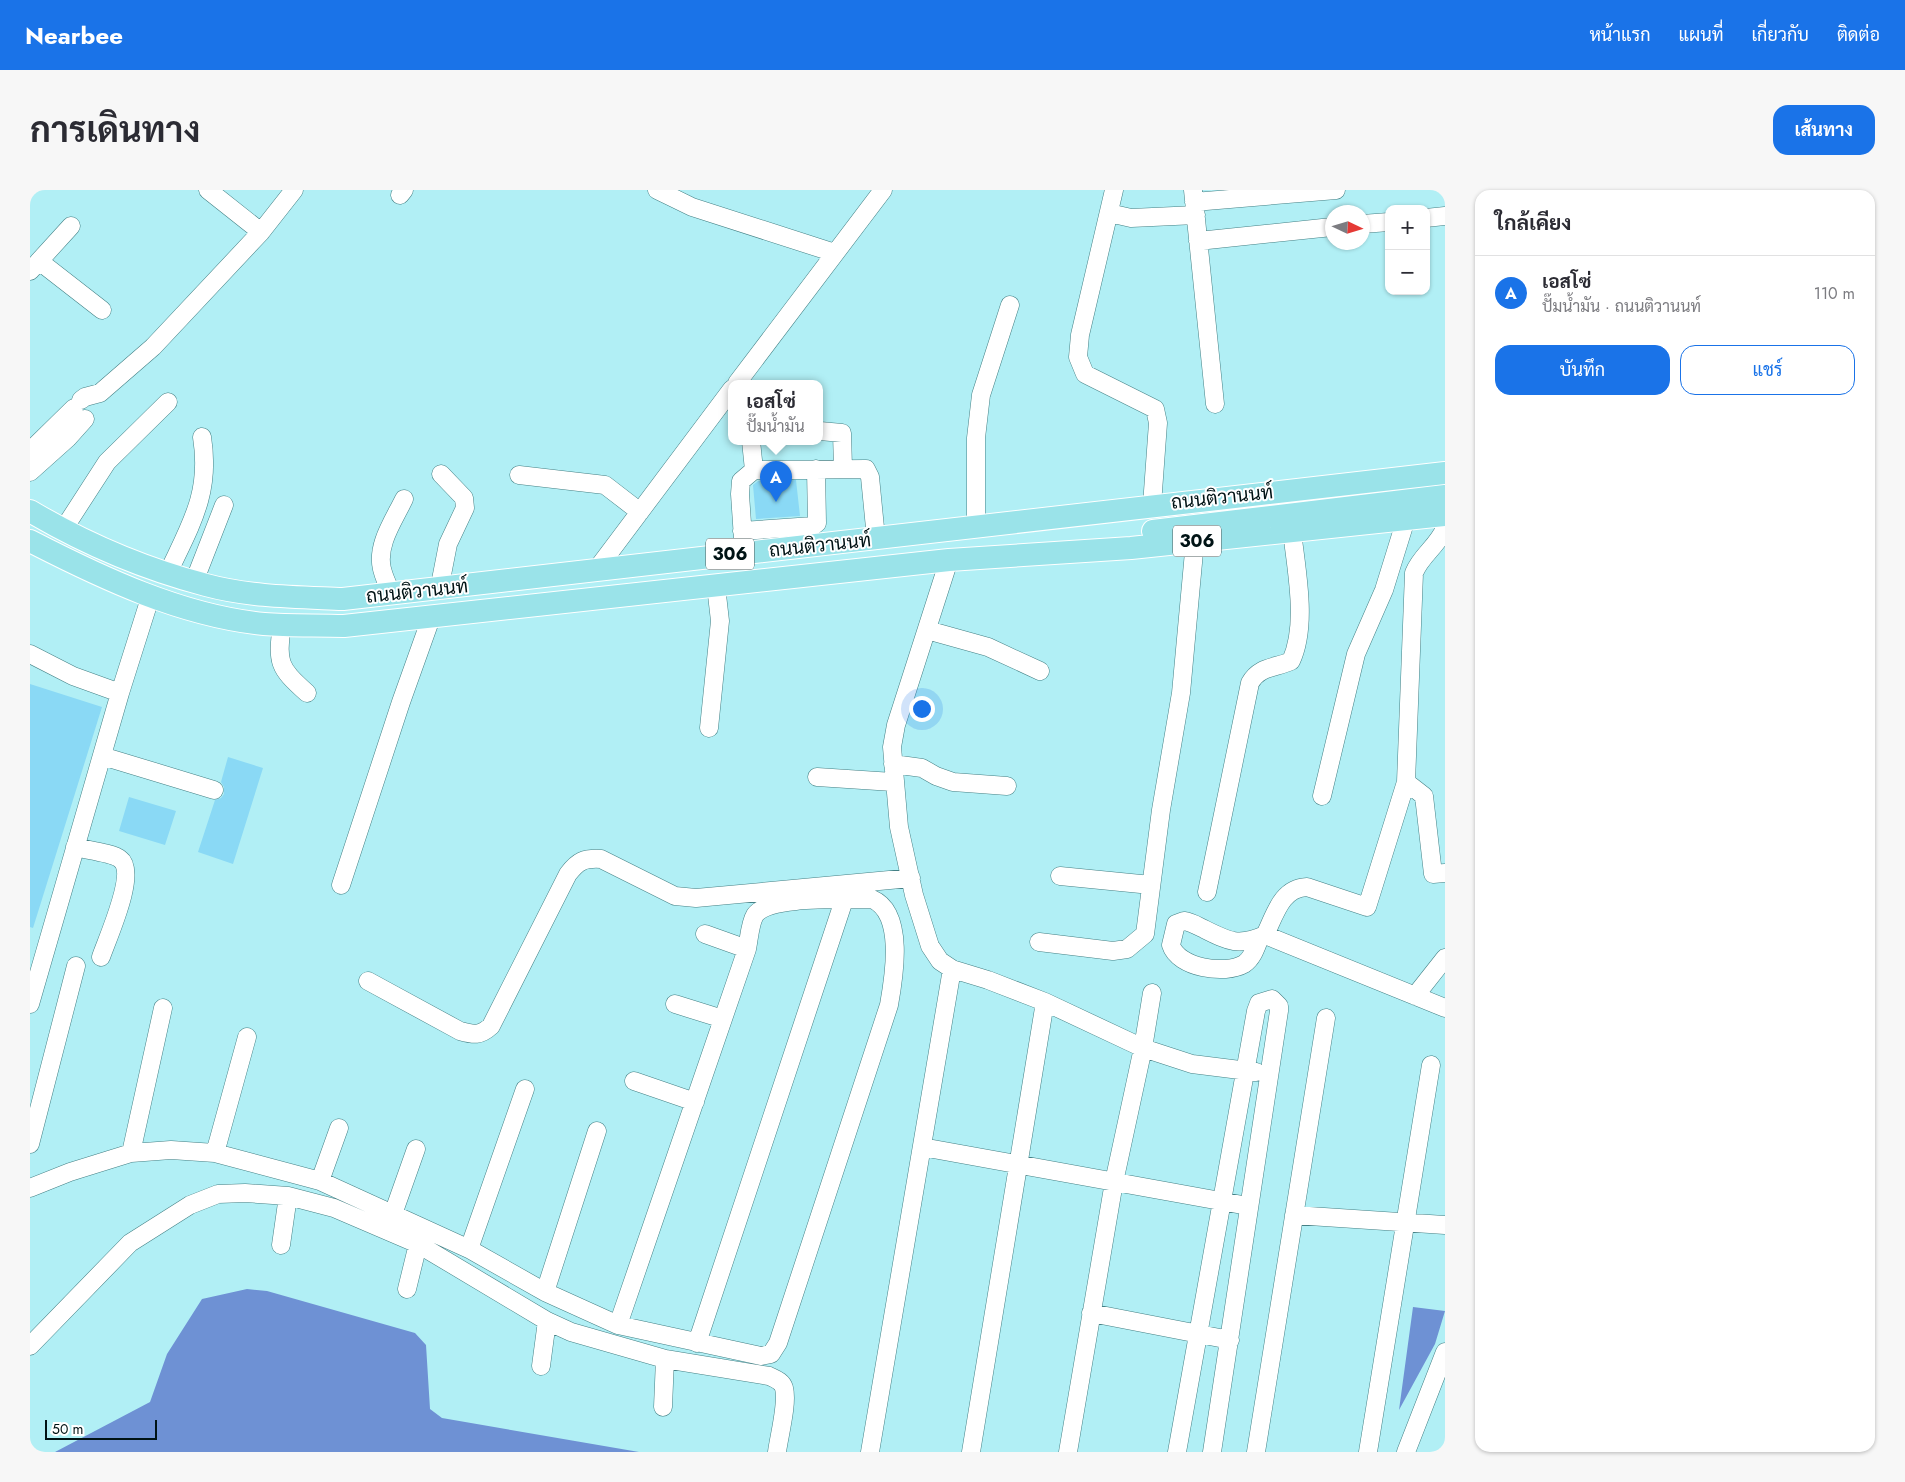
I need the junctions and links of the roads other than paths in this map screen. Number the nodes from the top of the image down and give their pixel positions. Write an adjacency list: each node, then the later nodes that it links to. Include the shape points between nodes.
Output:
1 (208, 190): 15 (street)
2 (294, 190): 15 (street)
3 (657, 190): 17 (street, via 692,207)
4 (882, 190): 17 (street)
5 (1114, 190): 8 (street)
6 (1336, 190): 7 (street)
7 (1194, 202): 8 (street, via 1131,218); 16 (street)
8 (1109, 213): 40 (street, via 1080,335 1078,357 1085,374 1155,409 1158,422)
9 (1445, 216): 10 (street)
10 (1430, 218)
11 (1385, 222): 12 (street)
12 (1370, 223)
13 (71, 226): 18 (street)
14 (1325, 228): 16 (street)
15 (261, 232): 27 (street, via 160,340 100,393)
16 (1198, 241): 24 (street)
17 (835, 253): 21 (street)
18 (35, 266): 20 (street)
19 (1010, 305): 46 (street, via 981,394 976,438)
20 (102, 310)
21 (739, 380)
22 (728, 394): 42 (street)
23 (168, 402): 48 (street, via 107,462)
24 (1216, 404)
25 (823, 431): 30 (street, via 842,433)
26 (202, 437): 56 (street, via 206,461 200,504)
27 (55, 439): 29 (street); 33 (street)
28 (751, 445): 32 (street)
29 (30, 451)
30 (843, 468): 31 (street); 50 (street, via 861,468 868,473)
31 (816, 469): 32 (street); 53 (street, via 817,523)
32 (754, 470): 53 (street, via 742,481 740,494)
33 (30, 472)
34 (1445, 473): 40 (main road, ถนนติวานนท์ / 306)
35 (441, 474): 59 (street, via 464,498 465,508 448,544)
36 (519, 475): 42 (street, via 605,485)
37 (1445, 496): 54 (main road, 306, via 1226,521)
38 (404, 499): 60 (street, via 381,553 382,568)
39 (224, 505): 57 (street)
40 (1152, 505): 46 (main road, ถนนติวานนท์ / 306)
41 (30, 511): 48 (main road, ถนนติวานนท์ / 306)
42 (640, 512): 55 (street)
43 (1445, 515): 44 (main road, ถนนติวานนท์ / 306); 45 (street)
44 (1406, 519): 49 (main road, ถนนติวานนท์ / 306); 77 (street, via 1384,590 1356,654)
45 (1445, 520)
46 (976, 527): 50 (main road, ถนนติวานนท์ / 306)
47 (1445, 528): 74 (street, via 1442,538 1418,562 1414,573)
48 (62, 530): 56 (main road, ถนนติวานนท์ / 306)
49 (1292, 531): 52 (main road, ถนนติวานนท์ / 306); 84 (street, via 1300,615 1295,653 1291,661 1262,670 1250,683)
50 (876, 538): 53 (main road, ถนนติวานนท์ / 306)
51 (30, 541): 61 (main road, ถนนติวานนท์ / 306, via 100,575)
52 (1195, 541): 54 (main road, ถนนติวานนท์ / 306); 83 (street, via 1181,694)
53 (743, 542): 55 (main road, ถนนติวานนท์ / 306)
54 (949, 560): 58 (main road, ถนนติวานนท์ / 306); 64 (street)
55 (597, 569): 59 (main road, ถนนติวานนท์ / 306)
56 (168, 573): 57 (main road, ถนนติวานนท์ / 306)
57 (194, 582): 60 (main road, ถนนติวานนท์ / 306, via 264,595 343,599)
58 (716, 586): 62 (main road, ถนนติวานนท์ / 306); 69 (street, via 720,621)
59 (439, 590): 60 (main road, ถนนติวานนท์ / 306)
60 (392, 594)
61 (151, 595): 63 (main road, ถนนติวานนท์ / 306, via 205,613 263,624); 67 (street)
62 (431, 618): 63 (main road, ถนนติวานนท์ / 306, via 344,626); 82 (street)
63 (282, 624): 68 (street, via 280,658 284,671)
64 (927, 630): 66 (street, via 988,647); 71 (street, via 896,725)
65 (30, 654): 67 (street, via 73,676)
66 (1040, 671)
67 (120, 693): 70 (street)
68 (307, 693)
69 (709, 728)
70 (102, 756): 76 (street); 78 (street)
71 (893, 764): 73 (street); 75 (street, via 922,768 953,782)
72 (816, 777): 73 (street)
73 (894, 782): 81 (street)
74 (1406, 782): 79 (street, via 1424,796 1433,874); 87 (street, via 1367,907 1297,887 1284,897)
75 (1007, 786)
76 (214, 790)
77 (1322, 796)
78 (75, 847): 90 (street, via 120,858 127,867 126,882); 98 (street)
79 (1445, 873)
80 (1060, 876): 83 (street)
81 (910, 878): 93 (street, via 930,946 940,961); 94 (street, via 696,898 675,896 601,860 588,858 577,862 568,874 490,1026 482,1034 460,1031)
82 (341, 885)
83 (1151, 885): 88 (street, via 1145,934 1127,950)
84 (1207, 892)
85 (844, 900): 89 (street, via 788,901 762,907 754,916); 140 (street); 140 (street, via 872,899 882,903 888,912 893,930 894,977 889,1005 778,1343 771,1354 761,1356)
86 (704, 934): 89 (street)
87 (1263, 936): 87 (street, via 1250,958 1232,969 1188,963 1177,957 1171,945 1176,924 1184,921 1235,942 1252,941); 96 (street)
88 (1039, 942)
89 (747, 949): 103 (street)
90 (101, 957)
91 (1445, 958): 96 (street)
92 (76, 966): 114 (street)
93 (952, 969): 97 (street); 115 (street)
94 (368, 981)
95 (1152, 994): 105 (street)
96 (1415, 996): 101 (street)
97 (1045, 1002): 105 (street); 119 (street)
98 (30, 1004)
99 (675, 1004): 103 (street)
100 (163, 1008): 117 (street)
101 (1445, 1008)
102 (1326, 1018): 127 (street)
103 (723, 1019): 111 (street)
104 (248, 1037): 118 (street)
105 (1143, 1048): 107 (street, via 1192,1064); 121 (street)
106 (1431, 1065): 128 (street)
107 (1246, 1071): 108 (street); 108 (street, via 1256,1011 1263,1000 1272,1000 1279,1011); 124 (street)
108 (1269, 1074): 125 (street)
109 (634, 1081): 111 (street)
110 (525, 1089): 132 (street)
111 (695, 1102): 137 (street)
112 (339, 1128): 120 (street)
113 (597, 1131): 134 (street)
114 (30, 1144)
115 (922, 1147): 119 (street); 147 (street)
116 (416, 1149): 126 (street)
117 (131, 1153): 118 (street, via 171,1150); 122 (street)
118 (215, 1153): 120 (street)
119 (1019, 1164): 121 (street); 148 (street)
120 (320, 1181): 126 (street)
121 (1114, 1182): 124 (street); 135 (street)
122 (30, 1188)
123 (288, 1196): 130 (street, via 334,1208); 131 (street); 141 (street, via 218,1194 190,1205 130,1243)
124 (1222, 1201): 125 (street); 138 (street)
125 (1248, 1206): 139 (street)
126 (393, 1214): 132 (street)
127 (1294, 1215): 128 (street); 152 (street)
128 (1405, 1222): 129 (street); 153 (street)
129 (1445, 1225)
130 (418, 1244): 133 (street); 136 (street)
131 (281, 1245)
132 (469, 1249): 134 (street)
133 (407, 1289)
134 (545, 1292): 137 (street)
135 (1091, 1313): 138 (street); 149 (street)
136 (547, 1321): 143 (street, via 571,1332); 144 (street)
137 (618, 1325): 140 (street)
138 (1198, 1335): 139 (street); 150 (street)
139 (1230, 1340): 151 (street)
140 (697, 1343)
141 (30, 1346)
142 (1445, 1352): 154 (street)
143 (665, 1360): 145 (street); 146 (street, via 769,1376 780,1381 784,1388 784,1401)
144 (540, 1366)
145 (663, 1407)
146 (777, 1452)
147 (870, 1452)
148 (970, 1452)
149 (1068, 1452)
150 (1177, 1452)
151 (1212, 1452)
152 (1256, 1452)
153 (1368, 1452)
154 (1406, 1452)

